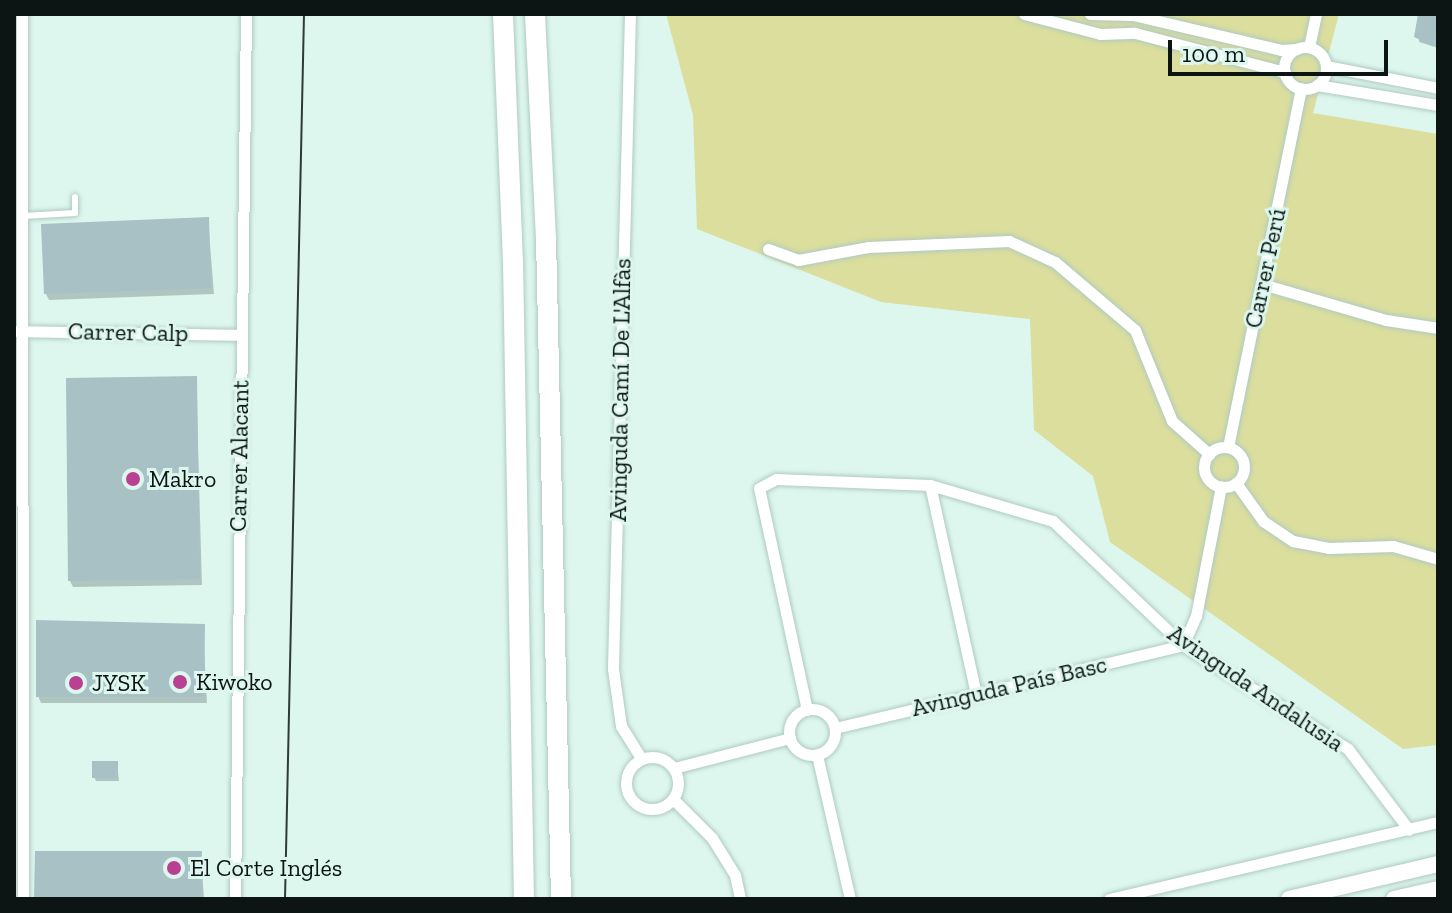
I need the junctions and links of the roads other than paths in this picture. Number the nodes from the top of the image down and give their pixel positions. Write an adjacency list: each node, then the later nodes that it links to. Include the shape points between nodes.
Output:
1 (22, 14): 17 (street)
2 (246, 14): 22 (street, Carrer Alacant)
3 (503, 14): 44 (highway, via 513,259)
4 (535, 14): 45 (highway, via 546,238)
5 (630, 14): 35 (street, Avinguda Camí De L'Alfàs, via 613,669 621,726)
6 (1024, 14): 11 (street, via 1100,34 1135,33)
7 (1090, 14): 9 (street, via 1133,15 1281,50)
8 (1316, 14): 9 (street)
9 (1303, 48): 10 (street, via 1321,54); 11 (street, via 1286,59)
10 (1326, 66): 12 (street); 14 (street)
11 (1285, 72): 13 (street)
12 (1317, 85): 13 (street); 15 (street)
13 (1301, 88): 19 (street, Carrer Perú)
14 (1438, 88)
15 (1438, 105)
16 (75, 197): 17 (lane, via 75,213)
17 (23, 216): 21 (street)
18 (768, 249): 24 (street, via 798,260 868,247 1009,241 1055,262 1135,330 1168,415)
19 (1262, 284): 20 (street, via 1402,324); 23 (street, Carrer Perú)
20 (1438, 328)
21 (19, 331): 22 (street, Carrer Calp); 42 (street)
22 (241, 335): 43 (street, Carrer Alacant)
23 (1228, 447): 24 (street); 25 (street, via 1243,461)
24 (1209, 454): 27 (street, via 1206,476)
25 (1236, 483): 27 (street); 28 (street, via 1263,521 1293,541 1328,548 1393,546)
26 (930, 485): 29 (street, Avinguda Andalusia, via 1053,521); 30 (street); 31 (street, Avinguda Andalusia, via 764,481 758,498)
27 (1221, 486): 29 (street, via 1196,616)
28 (1438, 559)
29 (1183, 645): 30 (street, Avinguda País Basc); 39 (street, Avinguda Andalusia, via 1348,749)
30 (976, 694): 32 (street, Avinguda País Basc)
31 (807, 710): 32 (street, via 823,712); 33 (street, via 795,717)
32 (835, 728): 34 (street, via 832,744)
33 (790, 738): 34 (street, via 799,751); 36 (street)
34 (817, 755): 47 (street)
35 (642, 759): 36 (street, via 659,757); 37 (street, via 626,779 634,803 659,809)
36 (674, 768): 37 (street, via 679,783)
37 (673, 799): 46 (street, via 712,838 735,875)
38 (1438, 822): 39 (street)
39 (1409, 830): 48 (street, via 1369,834)
40 (1438, 864): 49 (main road)
41 (1438, 889): 50 (main road)
42 (23, 899)
43 (235, 899)
44 (524, 899)
45 (561, 899)
46 (740, 899)
47 (850, 899)
48 (1109, 899)
49 (1289, 899)
50 (1394, 899)

